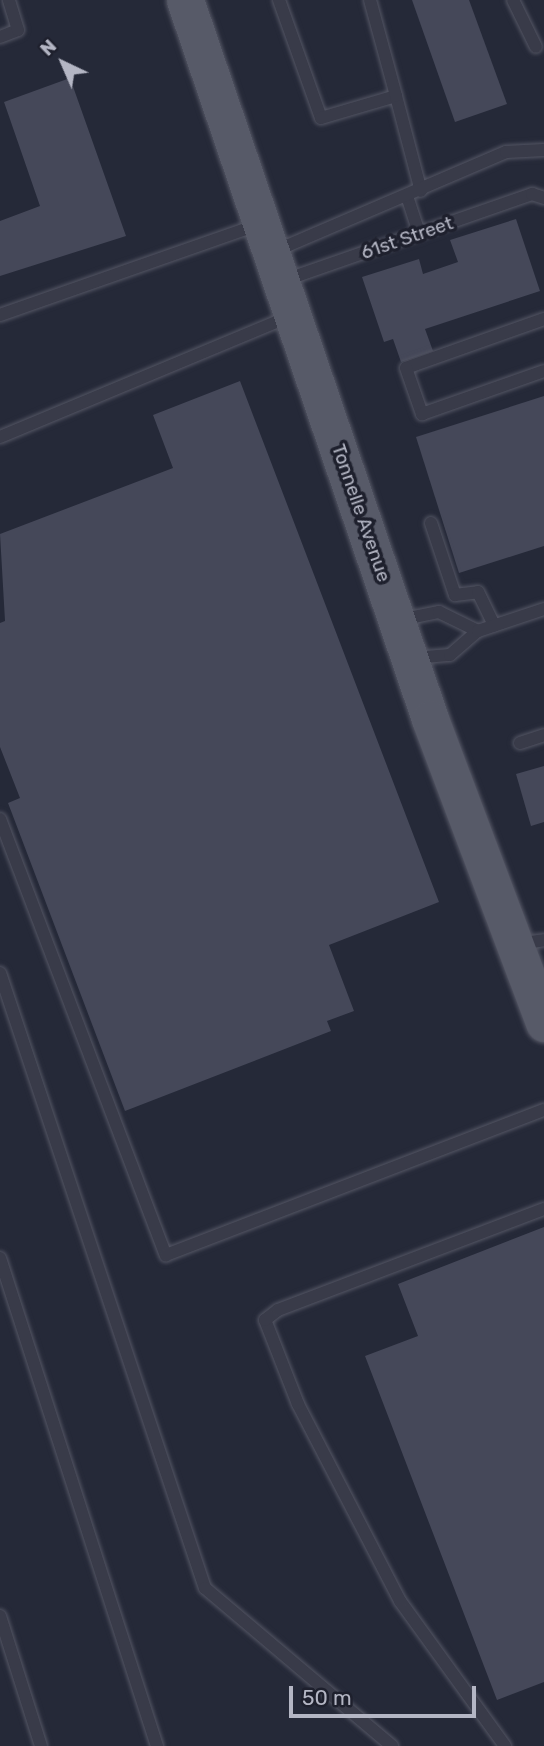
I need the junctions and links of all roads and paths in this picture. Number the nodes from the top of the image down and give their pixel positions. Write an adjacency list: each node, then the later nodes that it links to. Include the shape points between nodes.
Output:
1 (9, 0): 6 (lane, via 18,30)
2 (186, 0): 14 (main road, Tonnelle Avenue)
3 (279, 0): 8 (lane, via 321,118)
4 (370, 0): 8 (lane)
5 (513, 0): 7 (lane)
6 (0, 37)
7 (536, 47)
8 (397, 96): 10 (lane)
9 (544, 150): 10 (lane, via 506,152)
10 (421, 191): 12 (lane)
11 (538, 196): 13 (lane, 61st Street)
12 (407, 197): 13 (lane); 14 (lane)
13 (419, 234): 14 (lane, 61st Street)
14 (271, 252): 15 (lane); 16 (main road, Tonnelle Avenue)
15 (0, 315)
16 (293, 315): 19 (lane); 22 (main road, Tonnelle Avenue)
17 (544, 319): 18 (lane, via 407,368 422,414)
18 (544, 371)
19 (0, 437)
20 (432, 523): 23 (lane, via 455,595 478,592)
21 (544, 609): 23 (lane)
22 (398, 621): 24 (lane, via 439,612); 25 (main road, Tonnelle Avenue)
23 (494, 625): 24 (lane)
24 (478, 631): 25 (lane, via 450,655)
25 (410, 659): 29 (main road, Tonnelle Avenue)
26 (544, 735): 27 (lane)
27 (520, 743)
28 (0, 819): 32 (lane, via 166,1255)
29 (529, 942): 31 (main road, Tonnelle Avenue)
30 (0, 973): 38 (lane, via 205,1588)
31 (543, 1018)
32 (544, 1110)
33 (544, 1209): 39 (lane, via 278,1310 265,1320 298,1404 400,1601)
34 (0, 1258): 37 (lane)
35 (0, 1616): 36 (lane)
36 (41, 1746)
37 (157, 1746)
38 (392, 1746)
39 (505, 1746)

